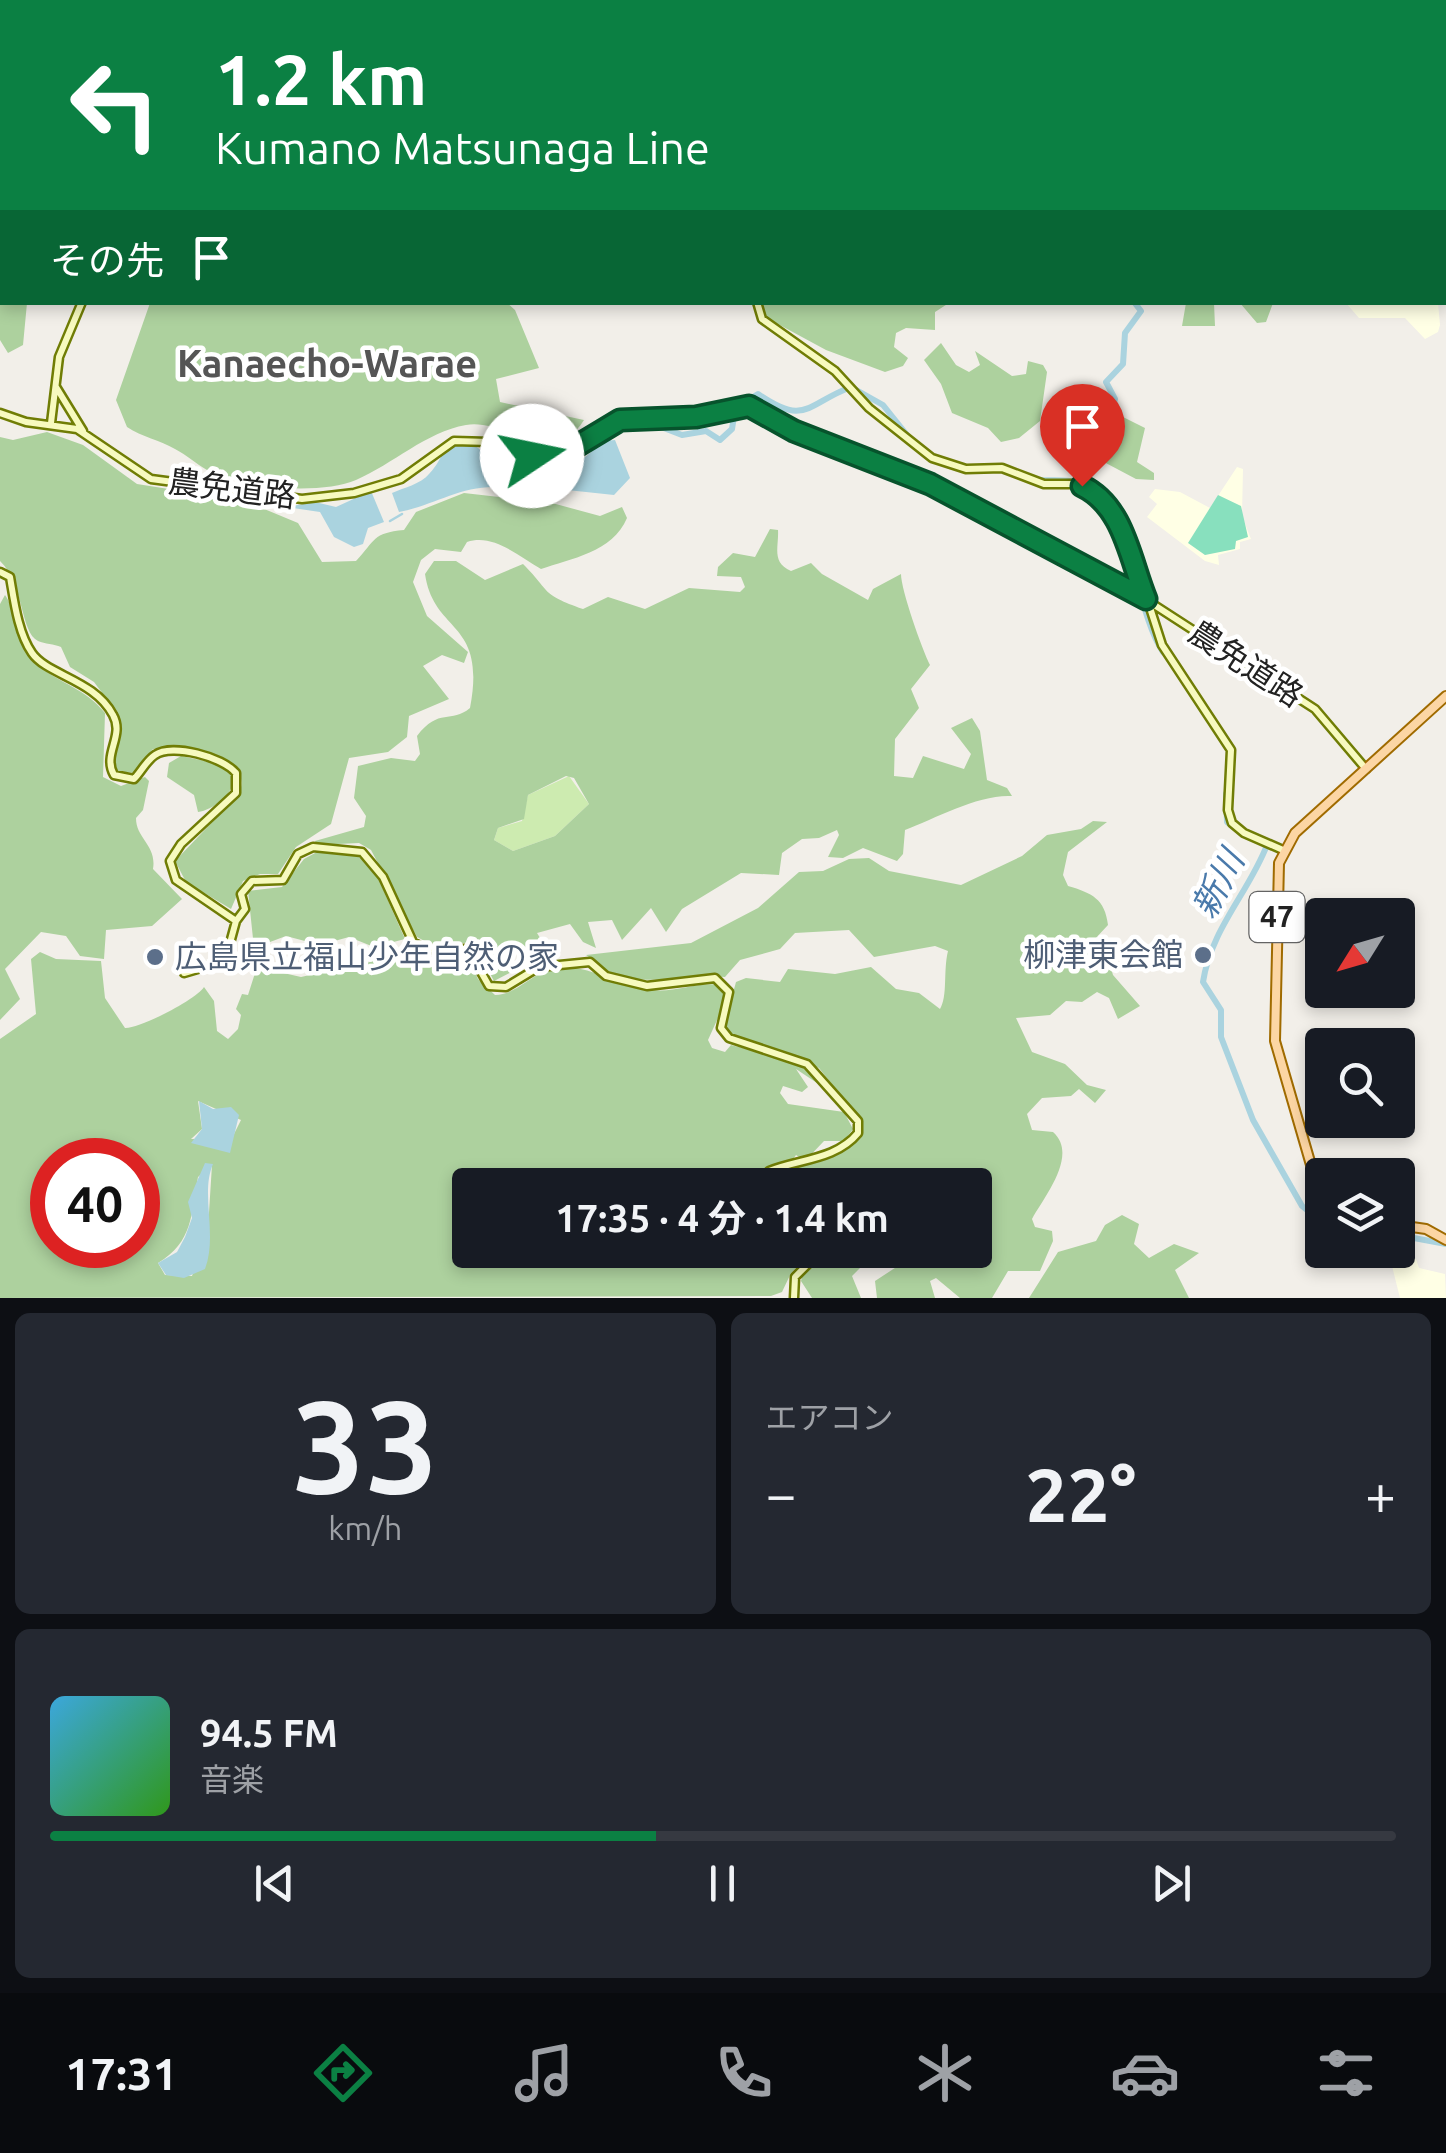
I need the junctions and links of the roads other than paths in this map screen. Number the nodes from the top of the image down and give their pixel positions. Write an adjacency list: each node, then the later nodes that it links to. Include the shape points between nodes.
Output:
1 (80, 305): 3 (street)
2 (757, 305): 8 (street, via 762,318 835,371 932,458 966,469 1002,468 1044,484 1082,486 1122,531)
3 (54, 384): 5 (street); 6 (street)
4 (0, 414): 5 (street, 農免道路)
5 (52, 422): 6 (street, 農免道路)
6 (84, 432): 8 (street, 農免道路, via 151,479 302,499 402,479 454,441 489,442 547,459 620,420 696,417 749,406 794,431 930,484)
7 (0, 572): 12 (street, via 10,577 32,654 86,685 112,712 114,775 134,779 152,756 171,750 236,772 236,794 181,844 169,867 176,880)
8 (1142, 598): 10 (street, 農免道路, via 1316,709); 11 (street, via 1162,645 1232,750 1232,823)
9 (1446, 696): 10 (main road, 47)
10 (1366, 768): 11 (main road, 47)
11 (1282, 850): 14 (main road, 47, via 1275,1041)
12 (236, 920): 13 (street, via 228,954); 15 (street, via 245,909 241,894 252,881 283,880 298,854 313,846 356,850 376,866 413,942 468,949 489,986 506,987 539,967 590,962 606,976 647,986 716,978 729,992 721,1028 728,1038 807,1064 858,1121 850,1142)
13 (184, 972)
14 (1309, 1158)
15 (783, 1168)
16 (1415, 1230): 17 (main road)
17 (1445, 1238)
18 (805, 1268): 19 (street, via 795,1278)
19 (794, 1298)

